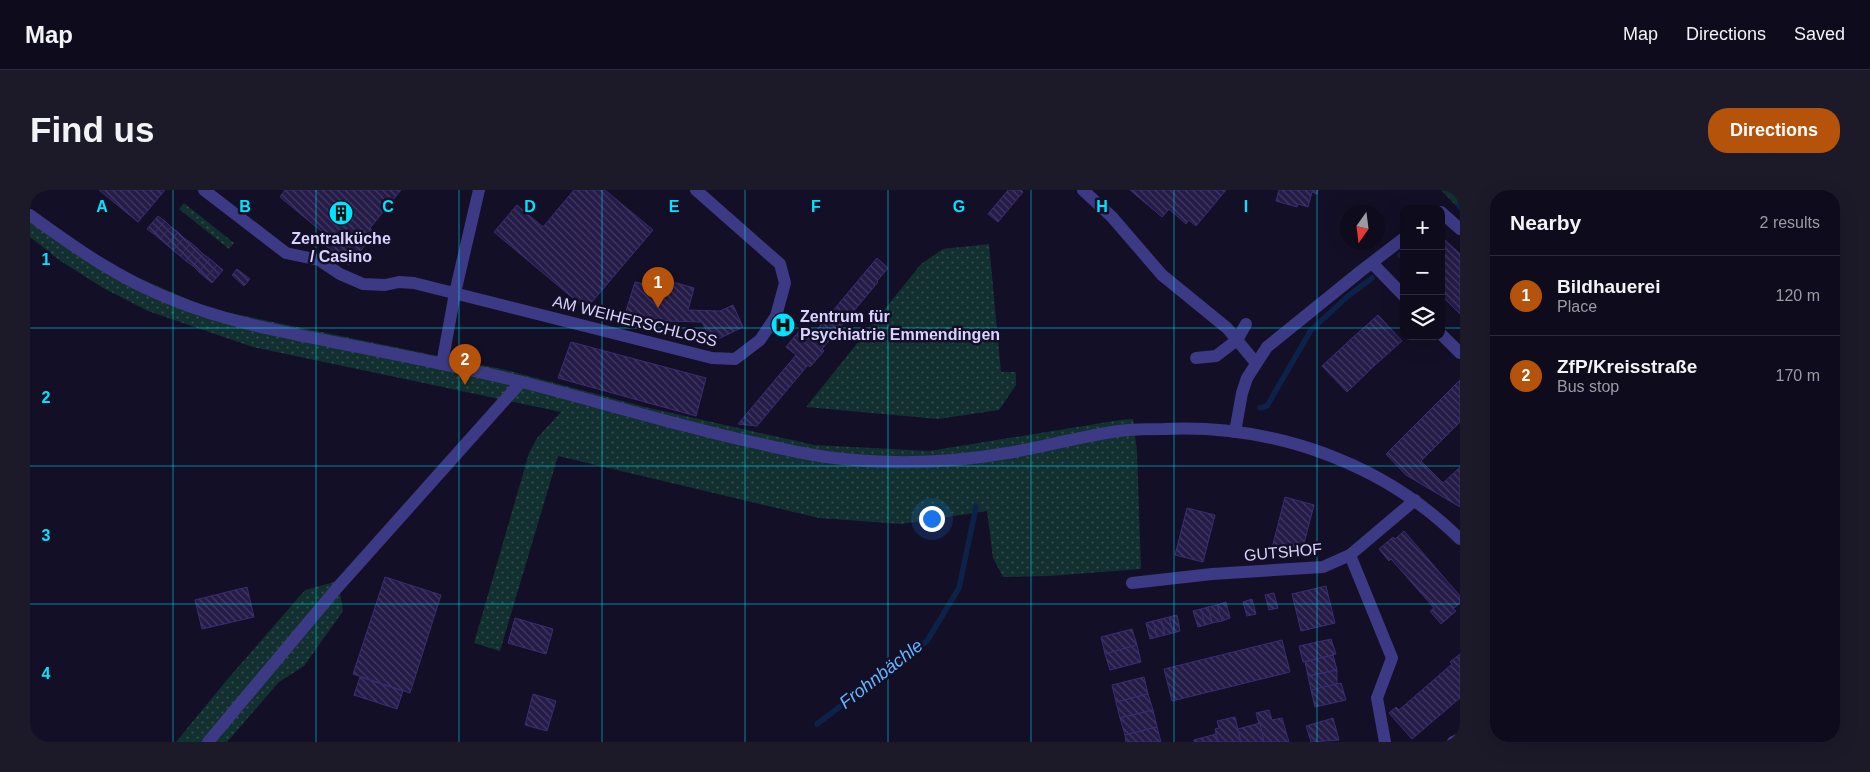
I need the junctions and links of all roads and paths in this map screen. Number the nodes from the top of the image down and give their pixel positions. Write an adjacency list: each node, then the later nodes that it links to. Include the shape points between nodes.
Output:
1 (204, 190): 10 (street, AM WEIHERSCHLOSS, via 286,253 319,260 351,280 370,285 414,283)
2 (479, 190): 10 (street)
3 (696, 190): 10 (street, AM WEIHERSCHLOSS, via 780,264 785,283 776,316 760,340 735,359 712,358)
4 (1083, 190): 14 (street, via 1112,217 1162,275 1227,328)
5 (30, 215): 18 (street, via 94,261 174,301 247,324)
6 (1445, 216): 7 (street)
7 (1460, 230)
8 (1400, 241): 9 (street)
9 (1372, 263): 11 (street); 17 (street, via 1273,342)
10 (456, 293): 18 (street)
11 (1403, 295)
12 (1246, 324): 14 (street)
13 (1445, 338): 15 (street)
14 (1237, 340): 16 (street, via 1216,356); 17 (street)
15 (1460, 353)
16 (1196, 358)
17 (1256, 363): 20 (street, via 1242,393)
18 (442, 364): 19 (street)
19 (521, 382): 20 (street, via 727,437 800,453 870,461 932,462 970,458 1122,430 1197,427); 26 (street, via 337,588)
20 (1235, 432): 21 (street, via 1299,444 1332,455)
21 (1415, 500): 22 (street); 23 (street, GUTSHOF)
22 (1460, 539)
23 (1350, 556): 24 (street, GUTSHOF, via 1323,567); 27 (street, via 1392,658 1377,698)
24 (1132, 583)
25 (1460, 739): 28 (street)
26 (208, 742)
27 (1386, 742)
28 (1453, 742)

